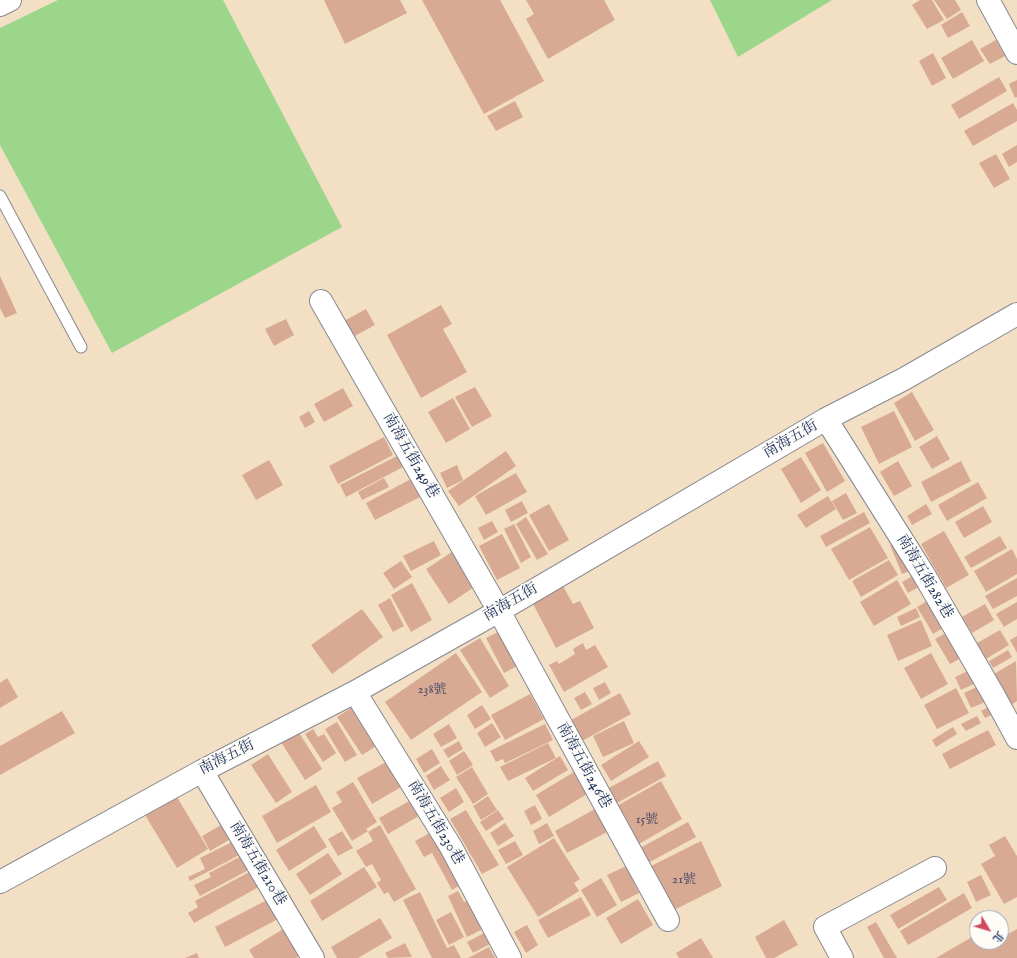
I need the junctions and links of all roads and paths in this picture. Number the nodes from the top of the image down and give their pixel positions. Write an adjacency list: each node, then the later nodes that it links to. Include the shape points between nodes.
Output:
1 (10, 0): 3 (street)
2 (988, 0): 4 (street)
3 (0, 5)
4 (1017, 52)
5 (0, 196): 8 (lane)
6 (321, 301): 10 (street, 南海五街249巷)
7 (1017, 314): 9 (street, 南海五街, via 904,379)
8 (81, 348)
9 (826, 419): 10 (street, 南海五街); 12 (street, 南海五街282巷, via 923,573)
10 (499, 611): 11 (street, 南海五街); 16 (street, 南海五街246巷)
11 (355, 692): 13 (street, 南海五街); 18 (street, 南海五街230巷, via 451,847)
12 (1017, 738)
13 (202, 771): 15 (street, 南海五街); 17 (street, 南海五街210巷)
14 (935, 868): 19 (street, via 825,927)
15 (0, 882)
16 (668, 920)
17 (313, 958)
18 (510, 958)
19 (842, 958)

